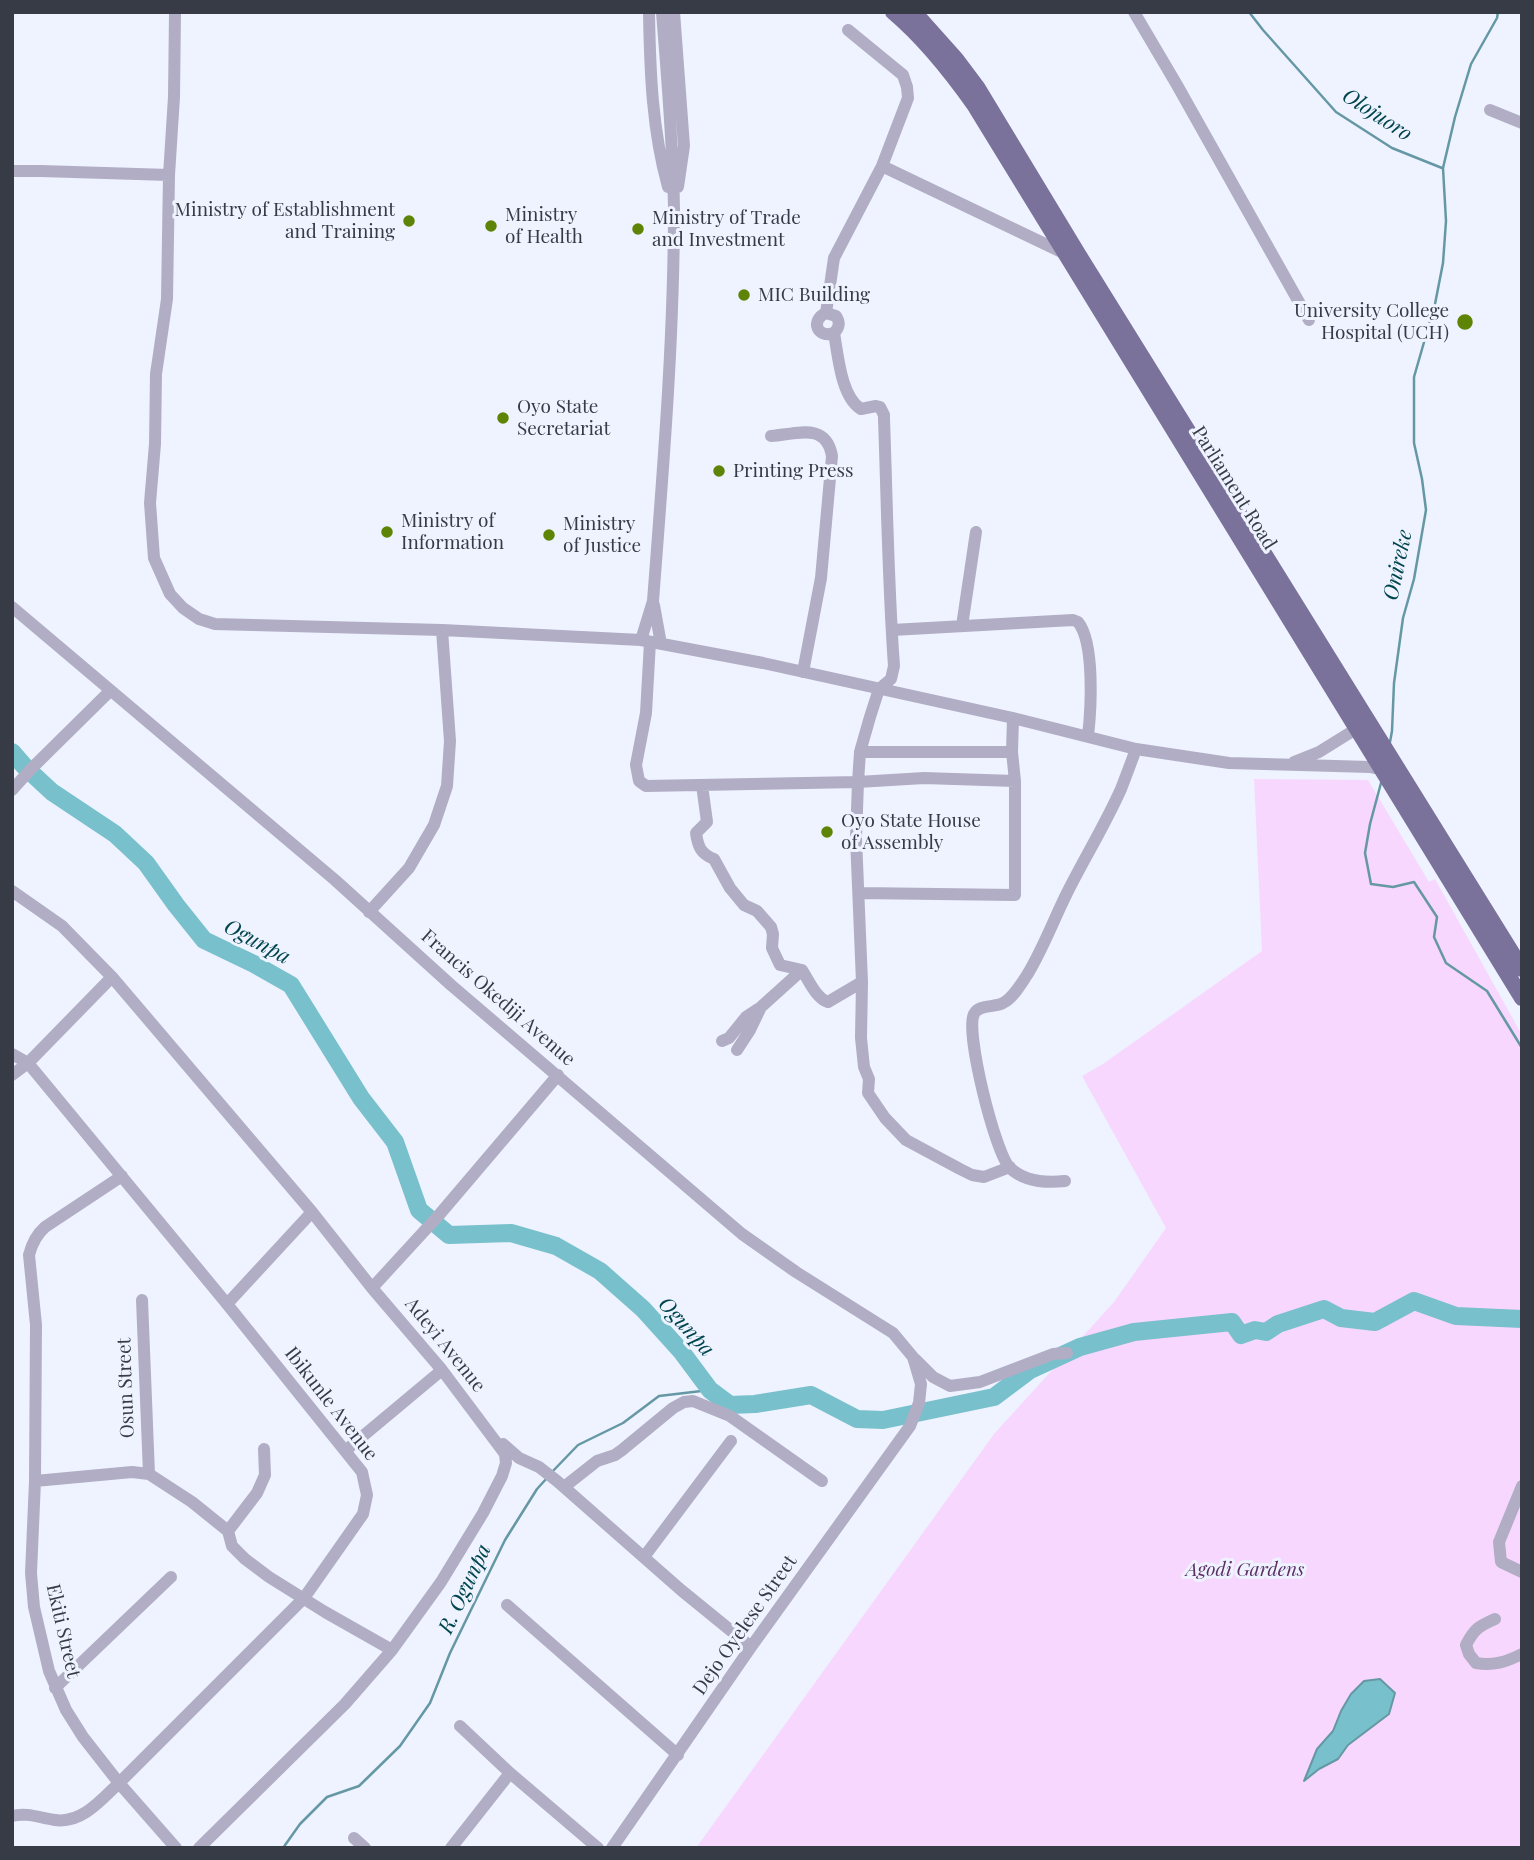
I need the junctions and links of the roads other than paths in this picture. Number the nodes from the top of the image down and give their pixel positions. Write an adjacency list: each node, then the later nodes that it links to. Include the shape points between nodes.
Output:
1 (175, 12): 13 (street)
2 (649, 12): 14 (street, via 655,130)
3 (662, 12): 14 (street)
4 (674, 12): 14 (street, via 684,146)
5 (892, 12): 15 (main road, Parliament Road, via 953,75)
6 (1134, 12): 16 (street)
7 (922, 14): 15 (main road, Parliament Road, via 977,88)
8 (848, 30): 11 (street, via 903,75 907,87 908,98)
9 (1490, 110): 10 (street)
10 (1522, 123)
11 (882, 166): 15 (street); 23 (street, via 834,258 826,313 838,320 834,333 843,380 854,405 880,407 884,415)
12 (12, 171): 13 (street)
13 (169, 175): 22 (street, via 167,299 156,374 150,503 154,558 170,594 198,619 215,624)
14 (674, 207): 19 (street, via 669,368)
15 (1072, 254): 29 (main road, Parliament Road)
16 (1308, 320)
17 (771, 436): 25 (street, via 816,433 831,447 821,578)
18 (976, 532): 21 (street)
19 (653, 601): 24 (street); 24 (street)
20 (12, 607): 27 (street, Francis Okediji Avenue)
21 (962, 626): 23 (street); 30 (street, via 1078,622 1090,666)
22 (442, 630): 24 (street); 42 (street, via 450,741 447,786 434,825 409,868)
23 (892, 630): 26 (street, via 891,680)
24 (650, 642): 25 (street); 38 (street, via 646,713 636,765 639,781 646,786)
25 (803, 672): 26 (street)
26 (879, 689): 28 (street); 32 (street)
27 (110, 691): 39 (street); 42 (street, Francis Okediji Avenue)
28 (1013, 718): 30 (street); 33 (street)
29 (1363, 725): 34 (main road, Parliament Road); 35 (street)
30 (1088, 736): 31 (street)
31 (1136, 749): 35 (street, via 1229,763); 55 (street, via 1120,791 1028,974 1010,998 981,1008 973,1017 986,1104)
32 (860, 752): 33 (street); 37 (street)
33 (1013, 752): 36 (street)
34 (1385, 763): 35 (street, via 1379,769); 43 (main road, Parliament Road); 47 (main road, Parliament Road)
35 (1291, 764)
36 (1015, 781): 37 (street, via 924,778); 41 (street, via 1015,895)
37 (858, 782): 38 (street); 41 (street)
38 (702, 785): 44 (street, via 707,821 696,834 698,846 714,859 744,905 757,911 771,927 772,948 780,965)
39 (13, 789)
40 (12, 891): 45 (street, Adeyi Avenue, via 62,926)
41 (859, 893): 46 (street)
42 (369, 912): 54 (street, Francis Okediji Avenue)
43 (1522, 969)
44 (802, 970): 46 (street, via 825,1002); 48 (street)
45 (112, 977): 52 (street); 58 (street, Adeyi Avenue)
46 (862, 982): 55 (street, via 864,1067 869,1093 886,1118 906,1140 972,1175 984,1177)
47 (1522, 998)
48 (761, 1007): 49 (street); 50 (street)
49 (722, 1041)
50 (737, 1050)
51 (12, 1054): 52 (street, Ibikunle Avenue)
52 (28, 1063): 53 (street); 56 (street, Ibikunle Avenue)
53 (12, 1075)
54 (558, 1075): 59 (street); 63 (street, Francis Okediji Avenue, via 742,1234 893,1334)
55 (1010, 1167): 57 (street, via 1026,1178)
56 (122, 1176): 61 (street, Ibikunle Avenue); 71 (street, Ekiti Street, via 45,1227 32,1244)
57 (1065, 1181)
58 (312, 1212): 59 (street, Adeyi Avenue); 61 (street)
59 (372, 1288): 64 (street, Adeyi Avenue)
60 (142, 1300): 69 (street, Osun Street)
61 (227, 1304): 68 (street, Ibikunle Avenue)
62 (1067, 1353): 63 (street, Francis Okediji Avenue, via 980,1382 950,1386)
63 (913, 1357): 81 (street, Dejo Oyelese Street, via 921,1384 910,1426)
64 (442, 1370): 65 (street, Adeyi Avenue); 68 (street)
65 (493, 1436): 72 (street); 82 (street, Adeyi Avenue, via 505,1454 502,1476 441,1582)
66 (731, 1441): 75 (street)
67 (264, 1449): 74 (street, via 265,1475)
68 (345, 1451): 78 (street, Ibikunle Avenue, via 362,1472 367,1495 363,1514)
69 (149, 1474): 71 (street); 74 (street)
70 (822, 1481): 72 (street, via 730,1416 693,1401 673,1408 615,1455)
71 (35, 1482): 84 (street, Ekiti Street, via 34,1607)
72 (561, 1484): 75 (street)
73 (1522, 1486): 76 (street, via 1499,1542 1501,1562)
74 (228, 1531): 78 (street, via 232,1546 245,1559)
75 (644, 1557): 81 (street)
76 (1522, 1573)
77 (171, 1577): 84 (street)
78 (304, 1598): 82 (street); 88 (street, Ibikunle Avenue)
79 (507, 1605): 86 (street)
80 (1495, 1619): 83 (street, via 1478,1626 1471,1635 1466,1645 1469,1654 1488,1665)
81 (751, 1647): 86 (street, Dejo Oyelese Street)
82 (392, 1650): 92 (street, Adeyi Avenue, via 345,1704)
83 (1522, 1654)
84 (55, 1688): 88 (street, Ekiti Street, via 83,1737)
85 (460, 1726): 87 (street)
86 (678, 1755): 96 (street, Dejo Oyelese Street)
87 (510, 1773): 94 (street); 95 (street)
88 (120, 1783): 89 (street, Ibikunle Avenue, via 76,1818); 91 (street, Ekiti Street)
89 (12, 1816)
90 (354, 1838): 93 (street)
91 (176, 1848)
92 (199, 1848)
93 (365, 1848)
94 (451, 1848)
95 (598, 1848)
96 (612, 1848)

